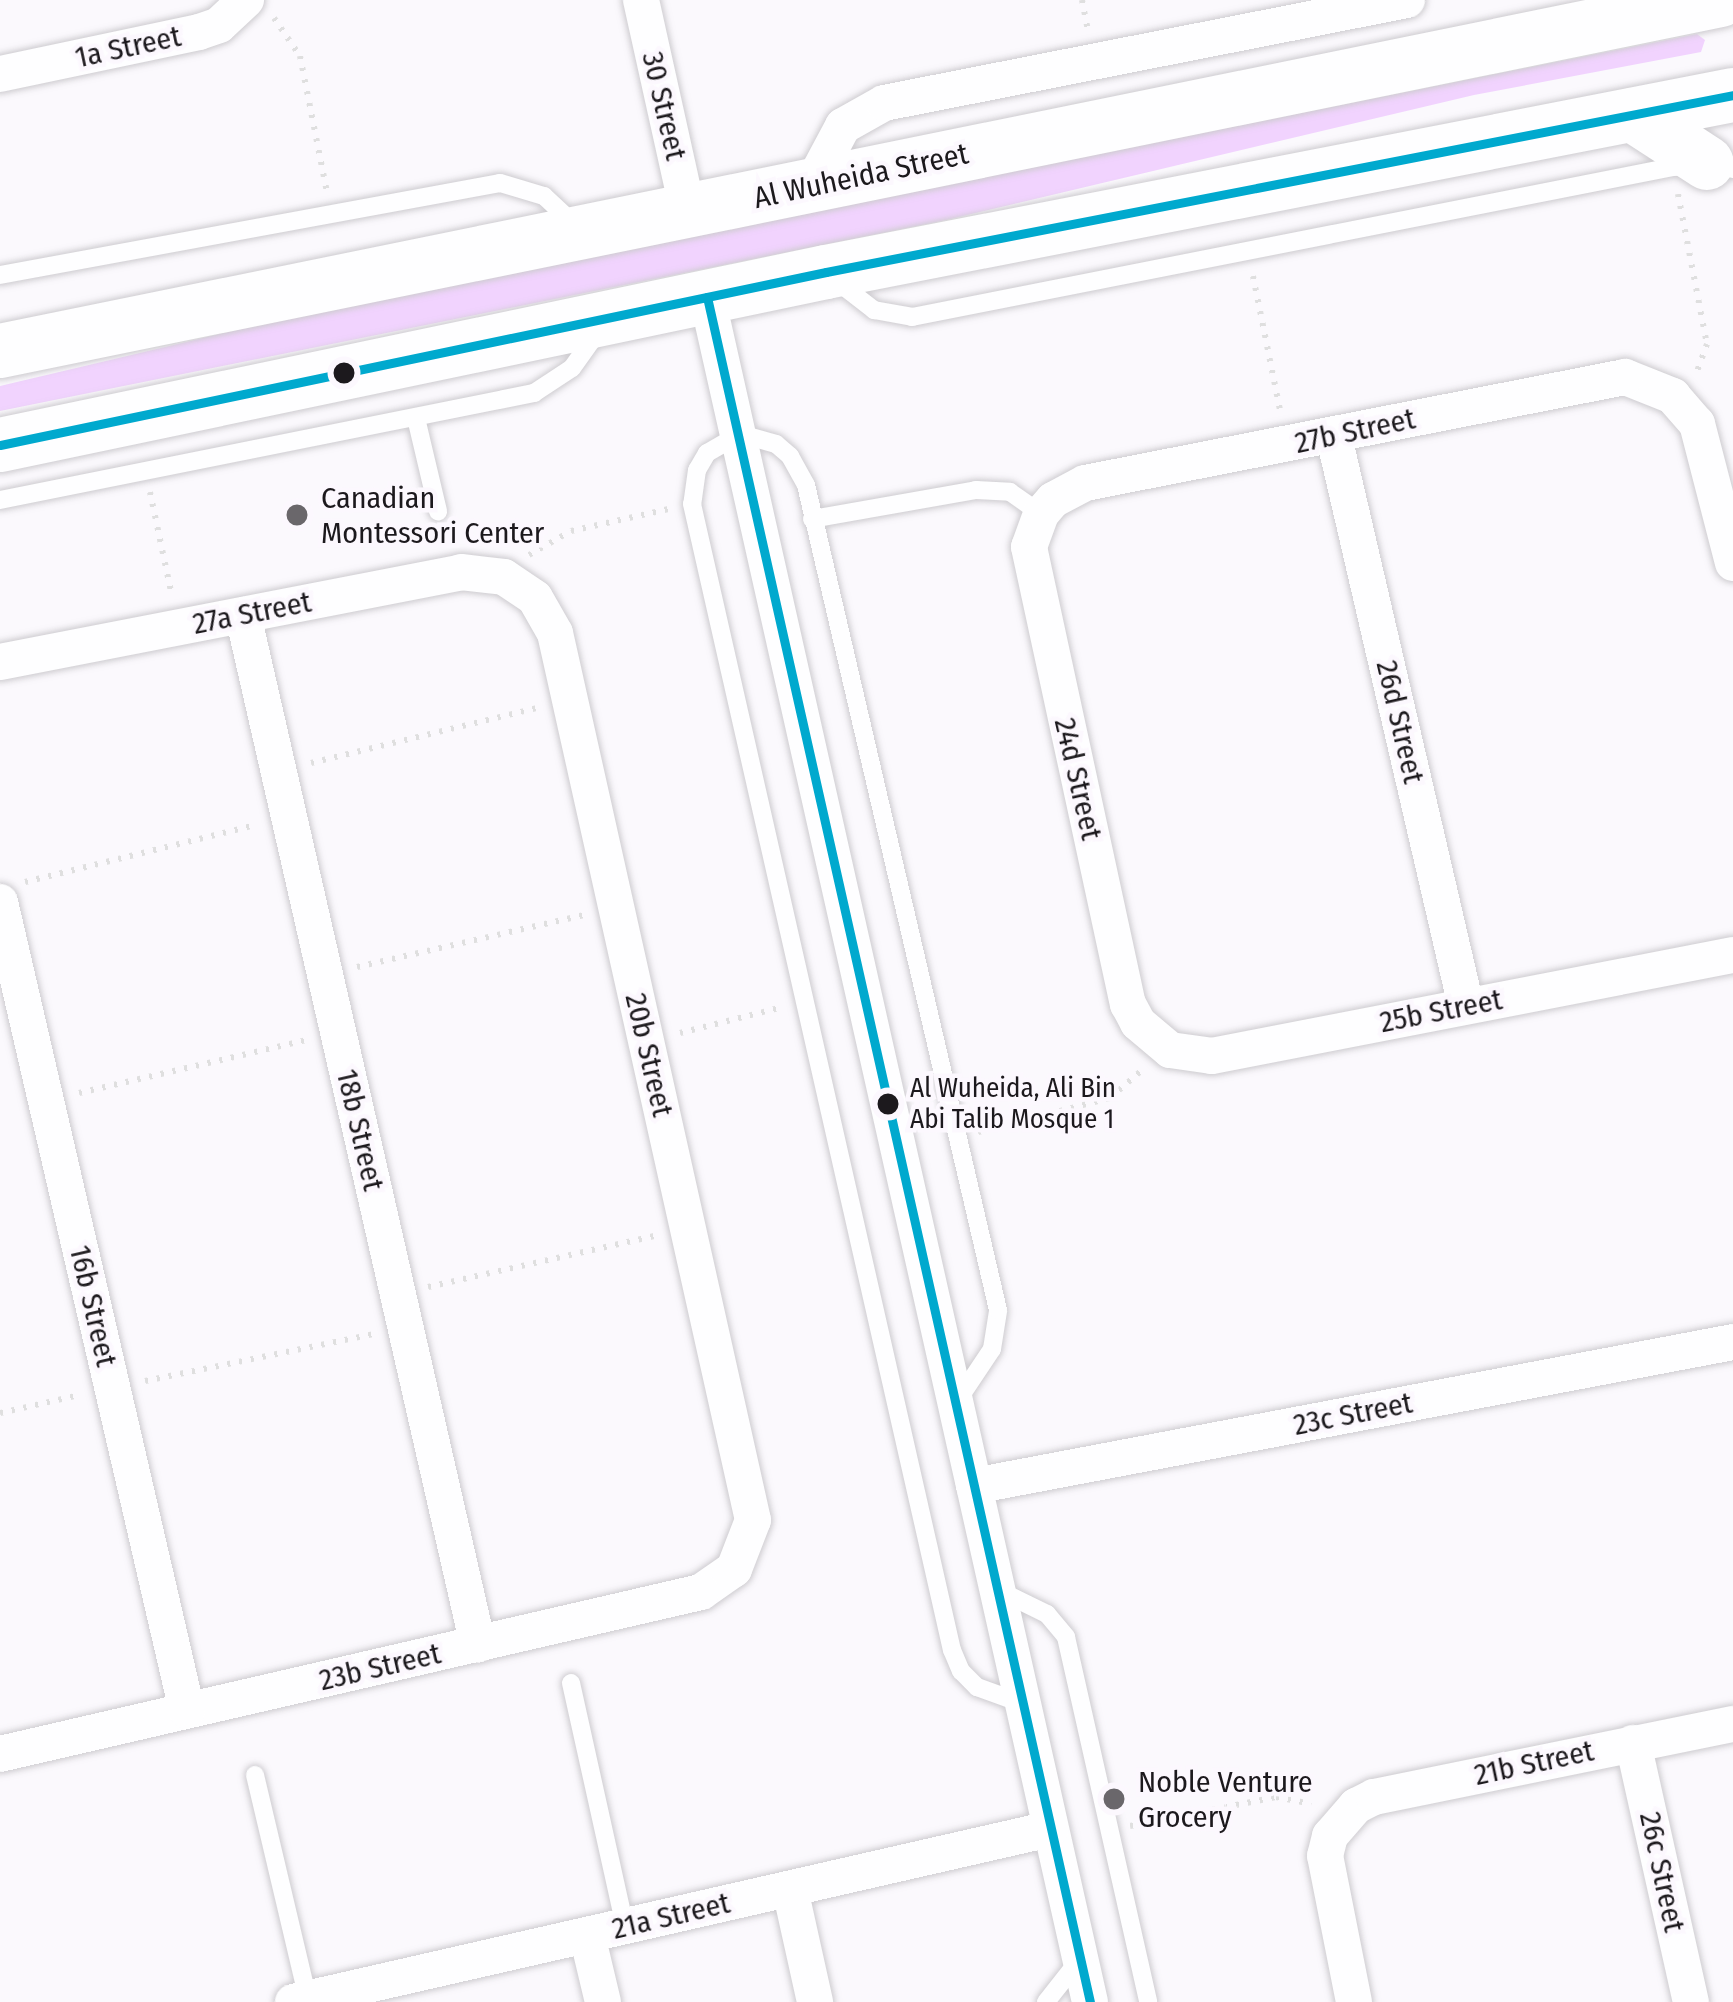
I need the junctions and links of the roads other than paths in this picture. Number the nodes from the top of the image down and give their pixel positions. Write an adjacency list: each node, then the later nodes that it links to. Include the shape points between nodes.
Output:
1 (640, 0): 12 (street, 30 Street)
2 (1407, 0): 11 (street, via 884,103 843,126)
3 (1721, 0): 11 (main road, Al Wuheida Street)
4 (245, 1): 6 (street, 1a Street, via 220,26)
5 (1733, 64): 9 (main road, via 1548,106 1515,123)
6 (0, 74)
7 (1733, 95): 8 (main road)
8 (1633, 115): 9 (main road); 10 (main road)
9 (1504, 140): 14 (main road)
10 (1704, 166): 14 (lane, via 912,317 874,310)
11 (811, 186): 12 (main road, Al Wuheida Street)
12 (688, 212): 13 (main road, Al Wuheida Street)
13 (586, 234): 15 (lane, via 544,196 500,183); 18 (main road, Al Wuheida Street)
14 (826, 272): 16 (main road)
15 (0, 275)
16 (707, 297): 17 (main road); 20 (street)
17 (608, 317): 19 (lane, via 548,388); 22 (main road)
18 (0, 351)
19 (416, 418): 23 (lane); 24 (lane)
20 (740, 434): 26 (lane, via 790,456); 36 (street); 42 (lane, via 707,454 692,504 952,1649 977,1687)
21 (1334, 436): 25 (street, 27b Street, via 1085,483); 27 (street, 27b Street, via 1608,376 1642,380 1673,396 1705,441); 33 (street, 26d Street)
22 (0, 445)
23 (0, 500)
24 (438, 511)
25 (1042, 514): 26 (lane, via 994,489); 34 (street, 24d Street, via 1030,565 1128,1004)
26 (812, 519): 36 (lane, via 998,1330)
27 (1733, 563)
28 (504, 577): 29 (street, 27a Street, via 461,572); 38 (street, 20b Street, via 547,614 570,700 753,1503)
29 (243, 615): 30 (street, 27a Street); 40 (street, 18b Street)
30 (0, 662)
31 (11, 892): 43 (street, 16b Street, via 46,1101)
32 (1733, 955): 33 (street, 25b Street)
33 (1466, 1006): 34 (street, 25b Street, via 1212,1056 1170,1050)
34 (1152, 1038)
35 (1733, 1342): 37 (street, 23c Street)
36 (955, 1404): 37 (street)
37 (974, 1486): 39 (street)
38 (745, 1552): 40 (street, 23b Street, via 701,1592)
39 (996, 1589): 42 (street); 59 (lane, via 1047,1614 1066,1637)
40 (478, 1645): 43 (street, 23b Street)
41 (571, 1683): 50 (lane)
42 (1021, 1703): 48 (street)
43 (187, 1711): 46 (street, 23b Street)
44 (1733, 1724): 45 (street, 21b Street)
45 (1634, 1743): 60 (street, 21b Street, via 1374,1796 1341,1819 1325,1876); 61 (street, 26c Street)
46 (0, 1754)
47 (255, 1775): 54 (lane)
48 (1050, 1829): 49 (street, 21a Street); 52 (street)
49 (790, 1889): 50 (street, 21a Street); 56 (street)
50 (625, 1926): 51 (street, 21a Street)
51 (587, 1935): 53 (street, 21a Street); 55 (street)
52 (1080, 1959): 57 (lane); 58 (street)
53 (351, 1996): 54 (street, 21a Street)
54 (300, 2000)
55 (603, 2002)
56 (815, 2002)
57 (1046, 2002)
58 (1090, 2002)
59 (1148, 2002)
60 (1354, 2002)
61 (1691, 2002)

